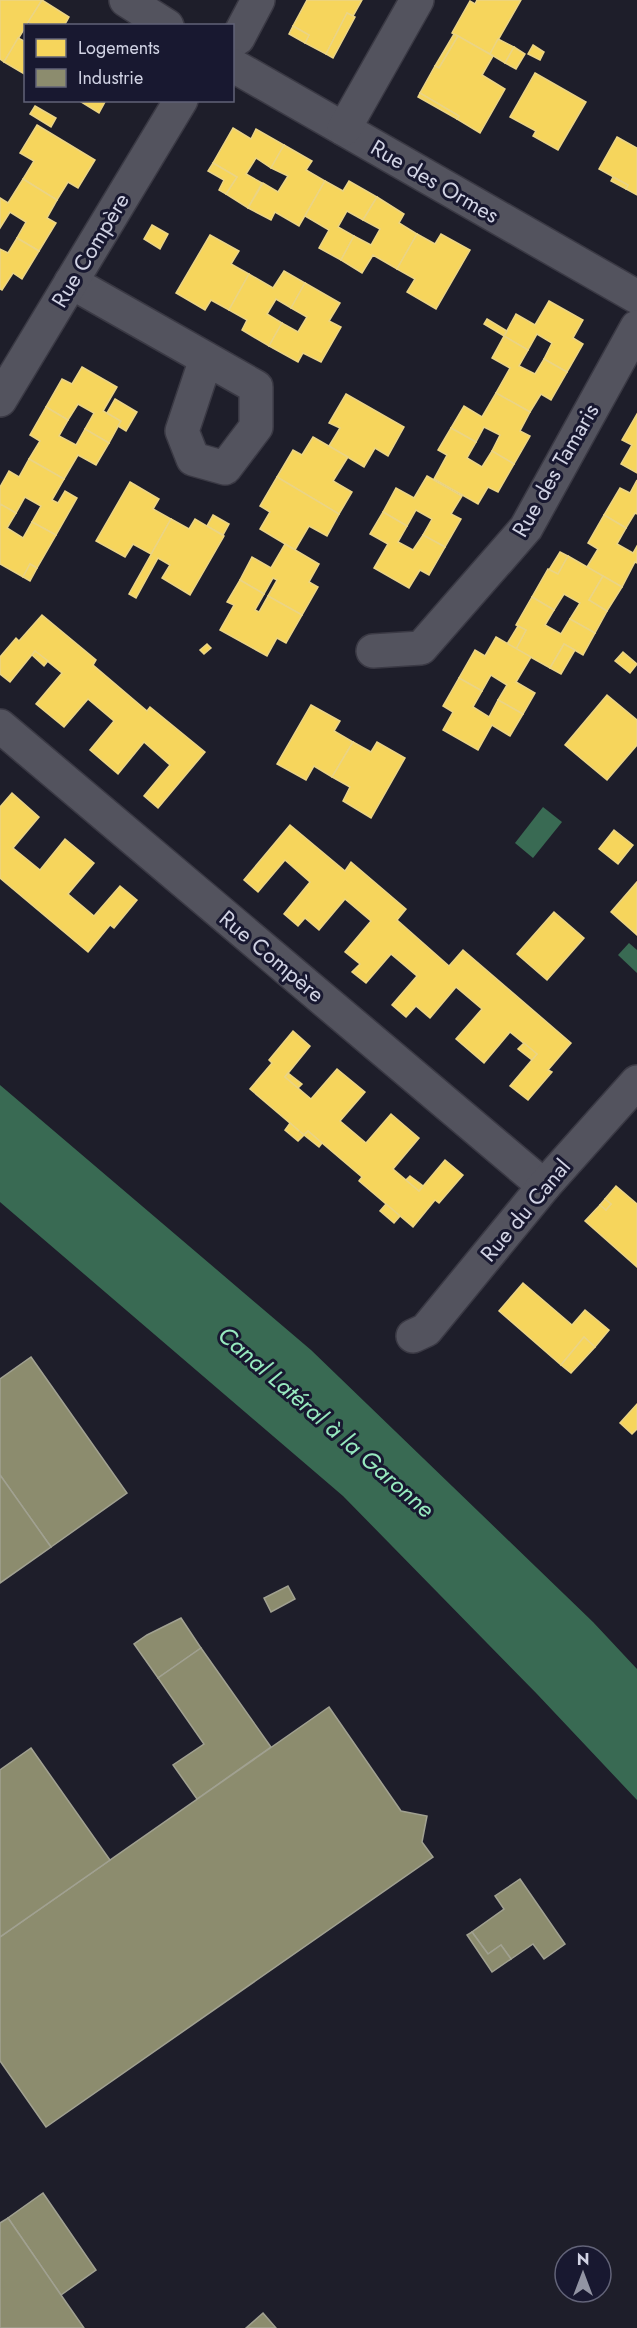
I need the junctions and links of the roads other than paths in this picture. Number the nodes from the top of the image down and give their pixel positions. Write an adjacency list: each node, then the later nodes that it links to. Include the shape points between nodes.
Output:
1 (126, 0): 4 (street)
2 (258, 0): 5 (street)
3 (417, 0): 8 (street)
4 (164, 24)
5 (234, 39)
6 (234, 66): 8 (street, Rue des Ormes)
7 (180, 102): 9 (street, Rue Compère)
8 (344, 129): 10 (street, Rue des Ormes)
9 (71, 282): 12 (street); 13 (street, Rue Compère)
10 (637, 297)
11 (637, 327): 14 (street, Rue des Tamaris, via 526,528 421,648)
12 (206, 359)
13 (0, 399)
14 (373, 651)
15 (0, 726): 17 (street, Rue Compère)
16 (637, 1082): 17 (street, Rue du Canal)
17 (544, 1186): 18 (street, Rue du Canal, via 426,1330)
18 (413, 1336)

